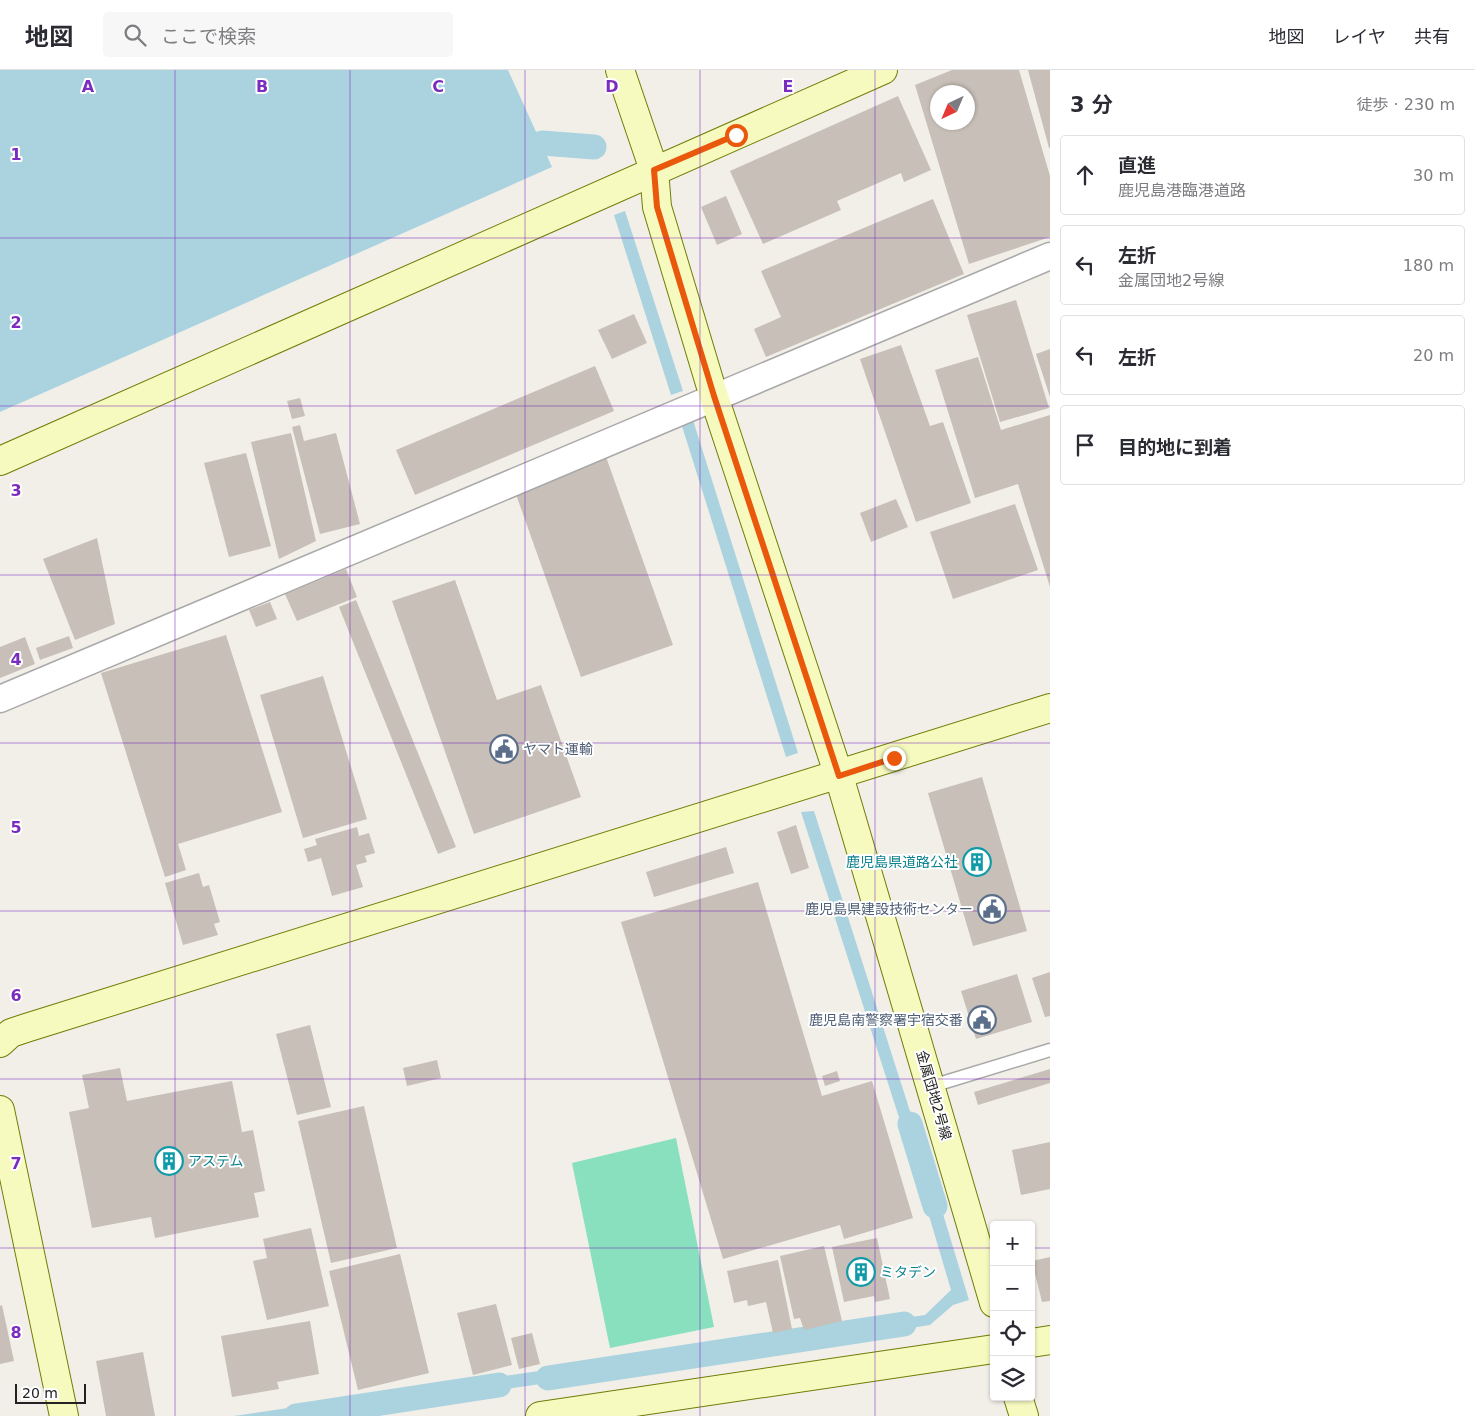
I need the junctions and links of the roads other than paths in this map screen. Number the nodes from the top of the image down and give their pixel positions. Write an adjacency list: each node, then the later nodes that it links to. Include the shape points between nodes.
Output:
1 (620, 70): 3 (street, 金属団地2号線)
2 (884, 70): 3 (street)
3 (654, 170): 5 (street, 金属団地2号線, via 657,207); 6 (street)
4 (1050, 256): 5 (street)
5 (714, 396): 7 (street); 9 (street, 金属団地2号線)
6 (0, 461)
7 (0, 699)
8 (1050, 708): 9 (street)
9 (839, 776): 10 (street, via 26,1028 11,1033); 12 (street, 金属団地2号線)
10 (0, 1043)
11 (1050, 1050): 12 (lane)
12 (932, 1086): 14 (street, 金属団地2号線)
13 (0, 1110): 19 (street)
14 (990, 1289)
15 (1050, 1340): 16 (street)
16 (1035, 1342)
17 (990, 1350): 20 (street)
18 (1019, 1401): 21 (street)
19 (64, 1416)
20 (540, 1416)
21 (1024, 1416)

